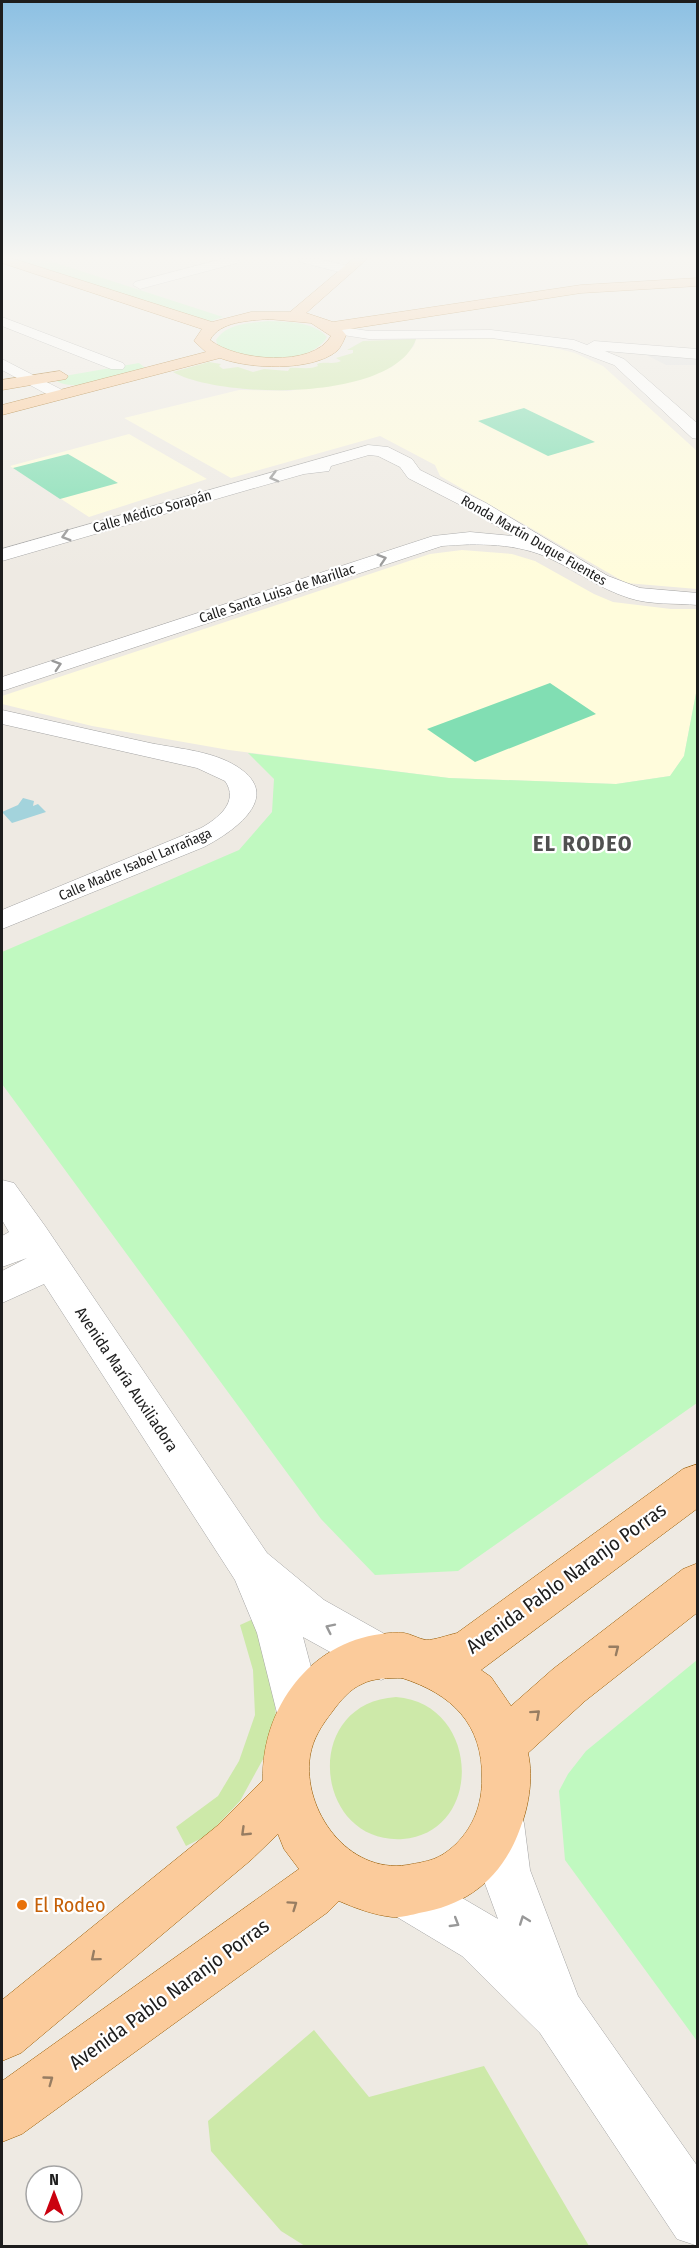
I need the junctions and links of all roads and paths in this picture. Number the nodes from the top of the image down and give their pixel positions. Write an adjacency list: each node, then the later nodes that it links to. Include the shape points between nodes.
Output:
1 (2, 364): 9 (street)
2 (112, 364): 8 (street)
3 (130, 364): 8 (main road)
4 (167, 364): 11 (main road)
5 (621, 364): 13 (street)
6 (664, 364): 7 (street)
7 (698, 365)
8 (117, 366): 9 (main road)
9 (32, 381): 10 (main road); 11 (street)
10 (2, 385)
11 (60, 395): 12 (main road)
12 (2, 410)
13 (698, 434)
14 (382, 451): 15 (street, Calle Médico Sorapán, via 368,450); 16 (street, Ronda Martín Duque Fuentes, via 406,463)
15 (303, 469): 16 (street, Calle Médico Sorapán, via 363,466); 20 (street, Calle Médico Sorapán, one-way to 20)
16 (414, 474): 17 (street, Ronda Martín Duque Fuentes)
17 (442, 488): 18 (street, Ronda Martín Duque Fuentes, via 447,496); 19 (street, Ronda Martín Duque Fuentes)
18 (446, 526): 19 (street, Calle Santa Luisa de Marillac, via 529,543); 22 (street, Calle Santa Luisa de Marillac, one-way to 18)
19 (557, 554): 21 (street, Ronda Martín Duque Fuentes, via 602,580 637,594)
20 (2, 555)
21 (698, 599)
22 (2, 684)
23 (2, 717): 24 (street, Calle Madre Isabel Larrañaga, via 219,768 233,776 243,793 236,816 220,828)
24 (2, 920)
25 (2, 1193): 26 (street, Avenida María Auxiliadora)
26 (28, 1251): 27 (street); 29 (street, Avenida María Auxiliadora)
27 (2, 1288)
28 (698, 1483): 32 (main road, Avenida Pablo Naranjo Porras, via 466,1653)
29 (251, 1566): 31 (street, Avenida María Auxiliadora, one-way to 29, via 308,1616); 33 (street, Avenida María Auxiliadora, via 279,1633)
30 (698, 1584): 34 (main road, one-way to 30, via 569,1685)
31 (381, 1657): 32 (main road, via 402,1655); 33 (main road, via 356,1662 335,1675 315,1692)
32 (429, 1662): 34 (main road, via 446,1669 475,1693 487,1708)
33 (300, 1713): 35 (main road, via 288,1750)
34 (503, 1744): 36 (main road, via 507,1784)
35 (287, 1791): 37 (main road, via 298,1827); 40 (main road, one-way to 40, via 234,1843)
36 (499, 1823): 38 (main road, via 490,1842 462,1872 444,1883); 39 (street, one-way to 36, via 505,1870)
37 (334, 1871): 38 (main road, via 368,1888); 41 (main road, Avenida Pablo Naranjo Porras, one-way to 37, via 310,1894)
38 (405, 1893): 39 (street, one-way to 39, via 480,1938)
39 (559, 2014): 42 (street)
40 (2, 2034)
41 (2, 2114)
42 (698, 2218)

